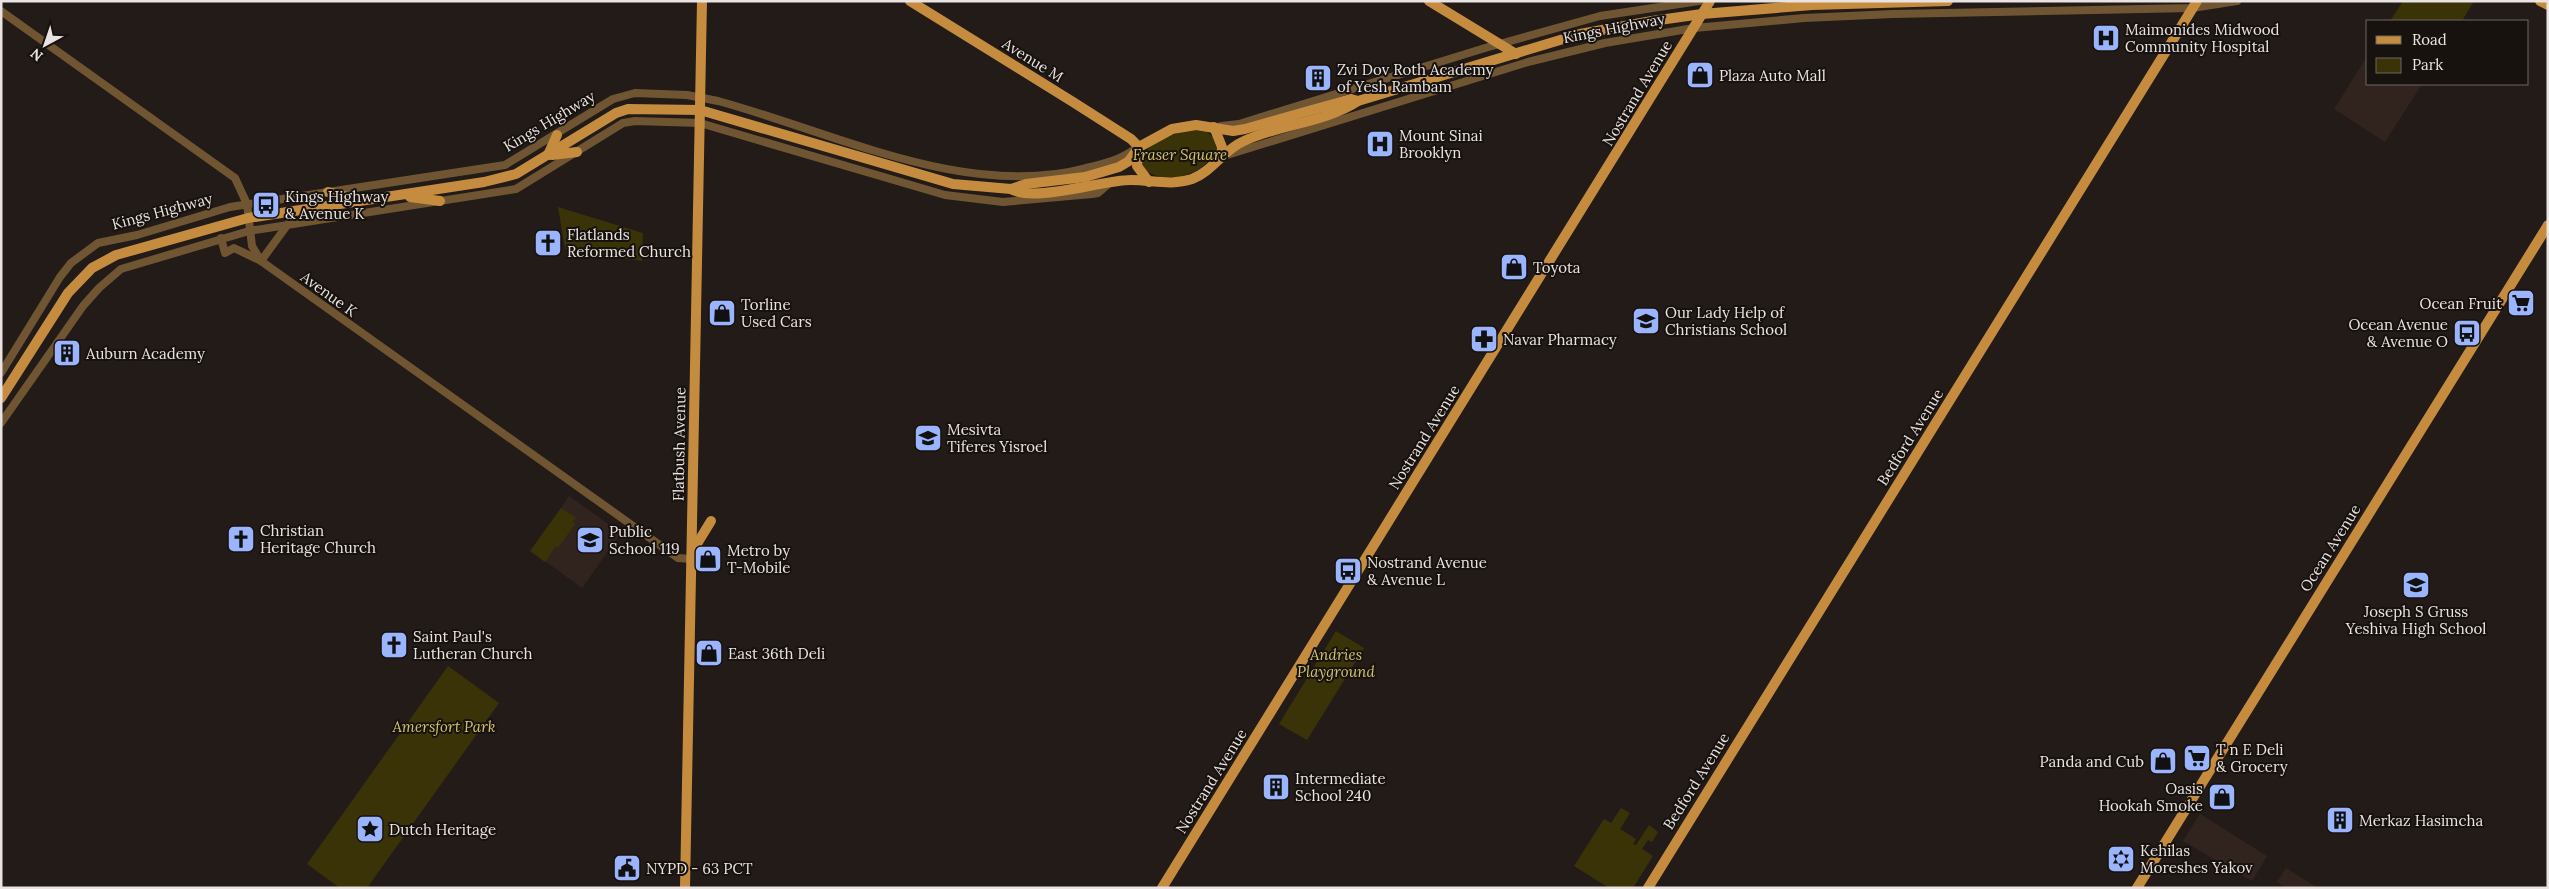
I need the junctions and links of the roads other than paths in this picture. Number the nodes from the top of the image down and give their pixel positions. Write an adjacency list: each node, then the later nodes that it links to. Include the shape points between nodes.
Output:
1 (702, 1): 16 (main road, Flatbush Avenue)
2 (910, 1): 22 (main road, Avenue M)
3 (1429, 1): 14 (main road)
4 (1699, 1): 14 (street, Kings Highway, via 1600,16)
5 (1710, 1): 12 (main road, Nostrand Avenue)
6 (1948, 1): 12 (main road, Kings Highway, via 1812,5)
7 (2237, 1): 9 (street, Kings Highway)
8 (2540, 1): 10 (main road)
9 (2194, 5): 13 (street, Kings Highway, via 1883,14); 47 (main road, Bedford Avenue)
10 (2548, 5)
11 (1, 11): 33 (street, Avenue K, via 235,178)
12 (1702, 14): 13 (main road, Nostrand Avenue); 15 (main road, Kings Highway, via 1589,32)
13 (1694, 28): 25 (street, Kings Highway, via 1605,43 1528,62); 46 (main road, Nostrand Avenue)
14 (1498, 44): 15 (main road); 20 (street, Kings Highway, via 1239,124)
15 (1516, 54): 17 (main road, Kings Highway)
16 (701, 97): 18 (main road, Flatbush Avenue); 21 (street, Kings Highway, via 635,93 613,99); 22 (street, Kings Highway, via 931,166 974,174 1064,173 1122,158)
17 (1358, 101): 20 (main road, Kings Highway, via 1351,99 1245,129 1233,131); 25 (main road, Kings Highway, via 1344,110 1252,138 1232,147)
18 (700, 110): 19 (main road, Flatbush Avenue); 24 (main road, Kings Highway, via 628,109); 28 (main road, Kings Highway, via 954,184)
19 (700, 123): 23 (street, via 623,123); 26 (street, via 945,194 982,200 1035,201 1092,194); 44 (main road, Flatbush Avenue)
20 (1214, 127): 22 (main road, Kings Highway, via 1172,128); 25 (main road, via 1222,147)
21 (557, 135): 24 (main road); 29 (street, Kings Highway, via 506,165)
22 (1139, 147): 27 (main road, via 1137,166); 28 (main road, Kings Highway, via 1124,164 1108,172)
23 (577, 152): 24 (main road); 32 (street, via 516,189)
24 (548, 155): 30 (main road, Kings Highway, via 516,174)
25 (1221, 158): 27 (main road, Kings Highway, via 1193,179 1179,183)
26 (1112, 181): 27 (main road, Kings Highway); 28 (main road, Kings Highway, via 1047,192 1018,193)
27 (1149, 182)
28 (1012, 189)
29 (328, 192): 31 (main road); 33 (street, Kings Highway)
30 (399, 195): 31 (main road, Kings Highway); 32 (main road)
31 (360, 200): 34 (main road, Kings Highway)
32 (440, 201): 35 (street)
33 (247, 204): 34 (street, Avenue K); 40 (street, Kings Highway, via 98,243 84,251 60,277)
34 (248, 218): 37 (street, Avenue K); 41 (main road, Kings Highway, via 116,255 92,268 58,306)
35 (288, 224): 37 (street); 39 (street)
36 (2548, 225): 48 (main road, Ocean Avenue)
37 (249, 231): 38 (street); 39 (street, Avenue K, via 254,254)
38 (220, 238): 39 (street, via 224,253 234,248); 42 (street, via 122,269 99,288)
39 (261, 261): 44 (street, Avenue K, via 678,558)
40 (1, 373)
41 (3, 394)
42 (1, 423)
43 (711, 521): 44 (main road)
44 (692, 556): 45 (main road, Flatbush Avenue)
45 (685, 888)
46 (1162, 888)
47 (1648, 888)
48 (2137, 888)

